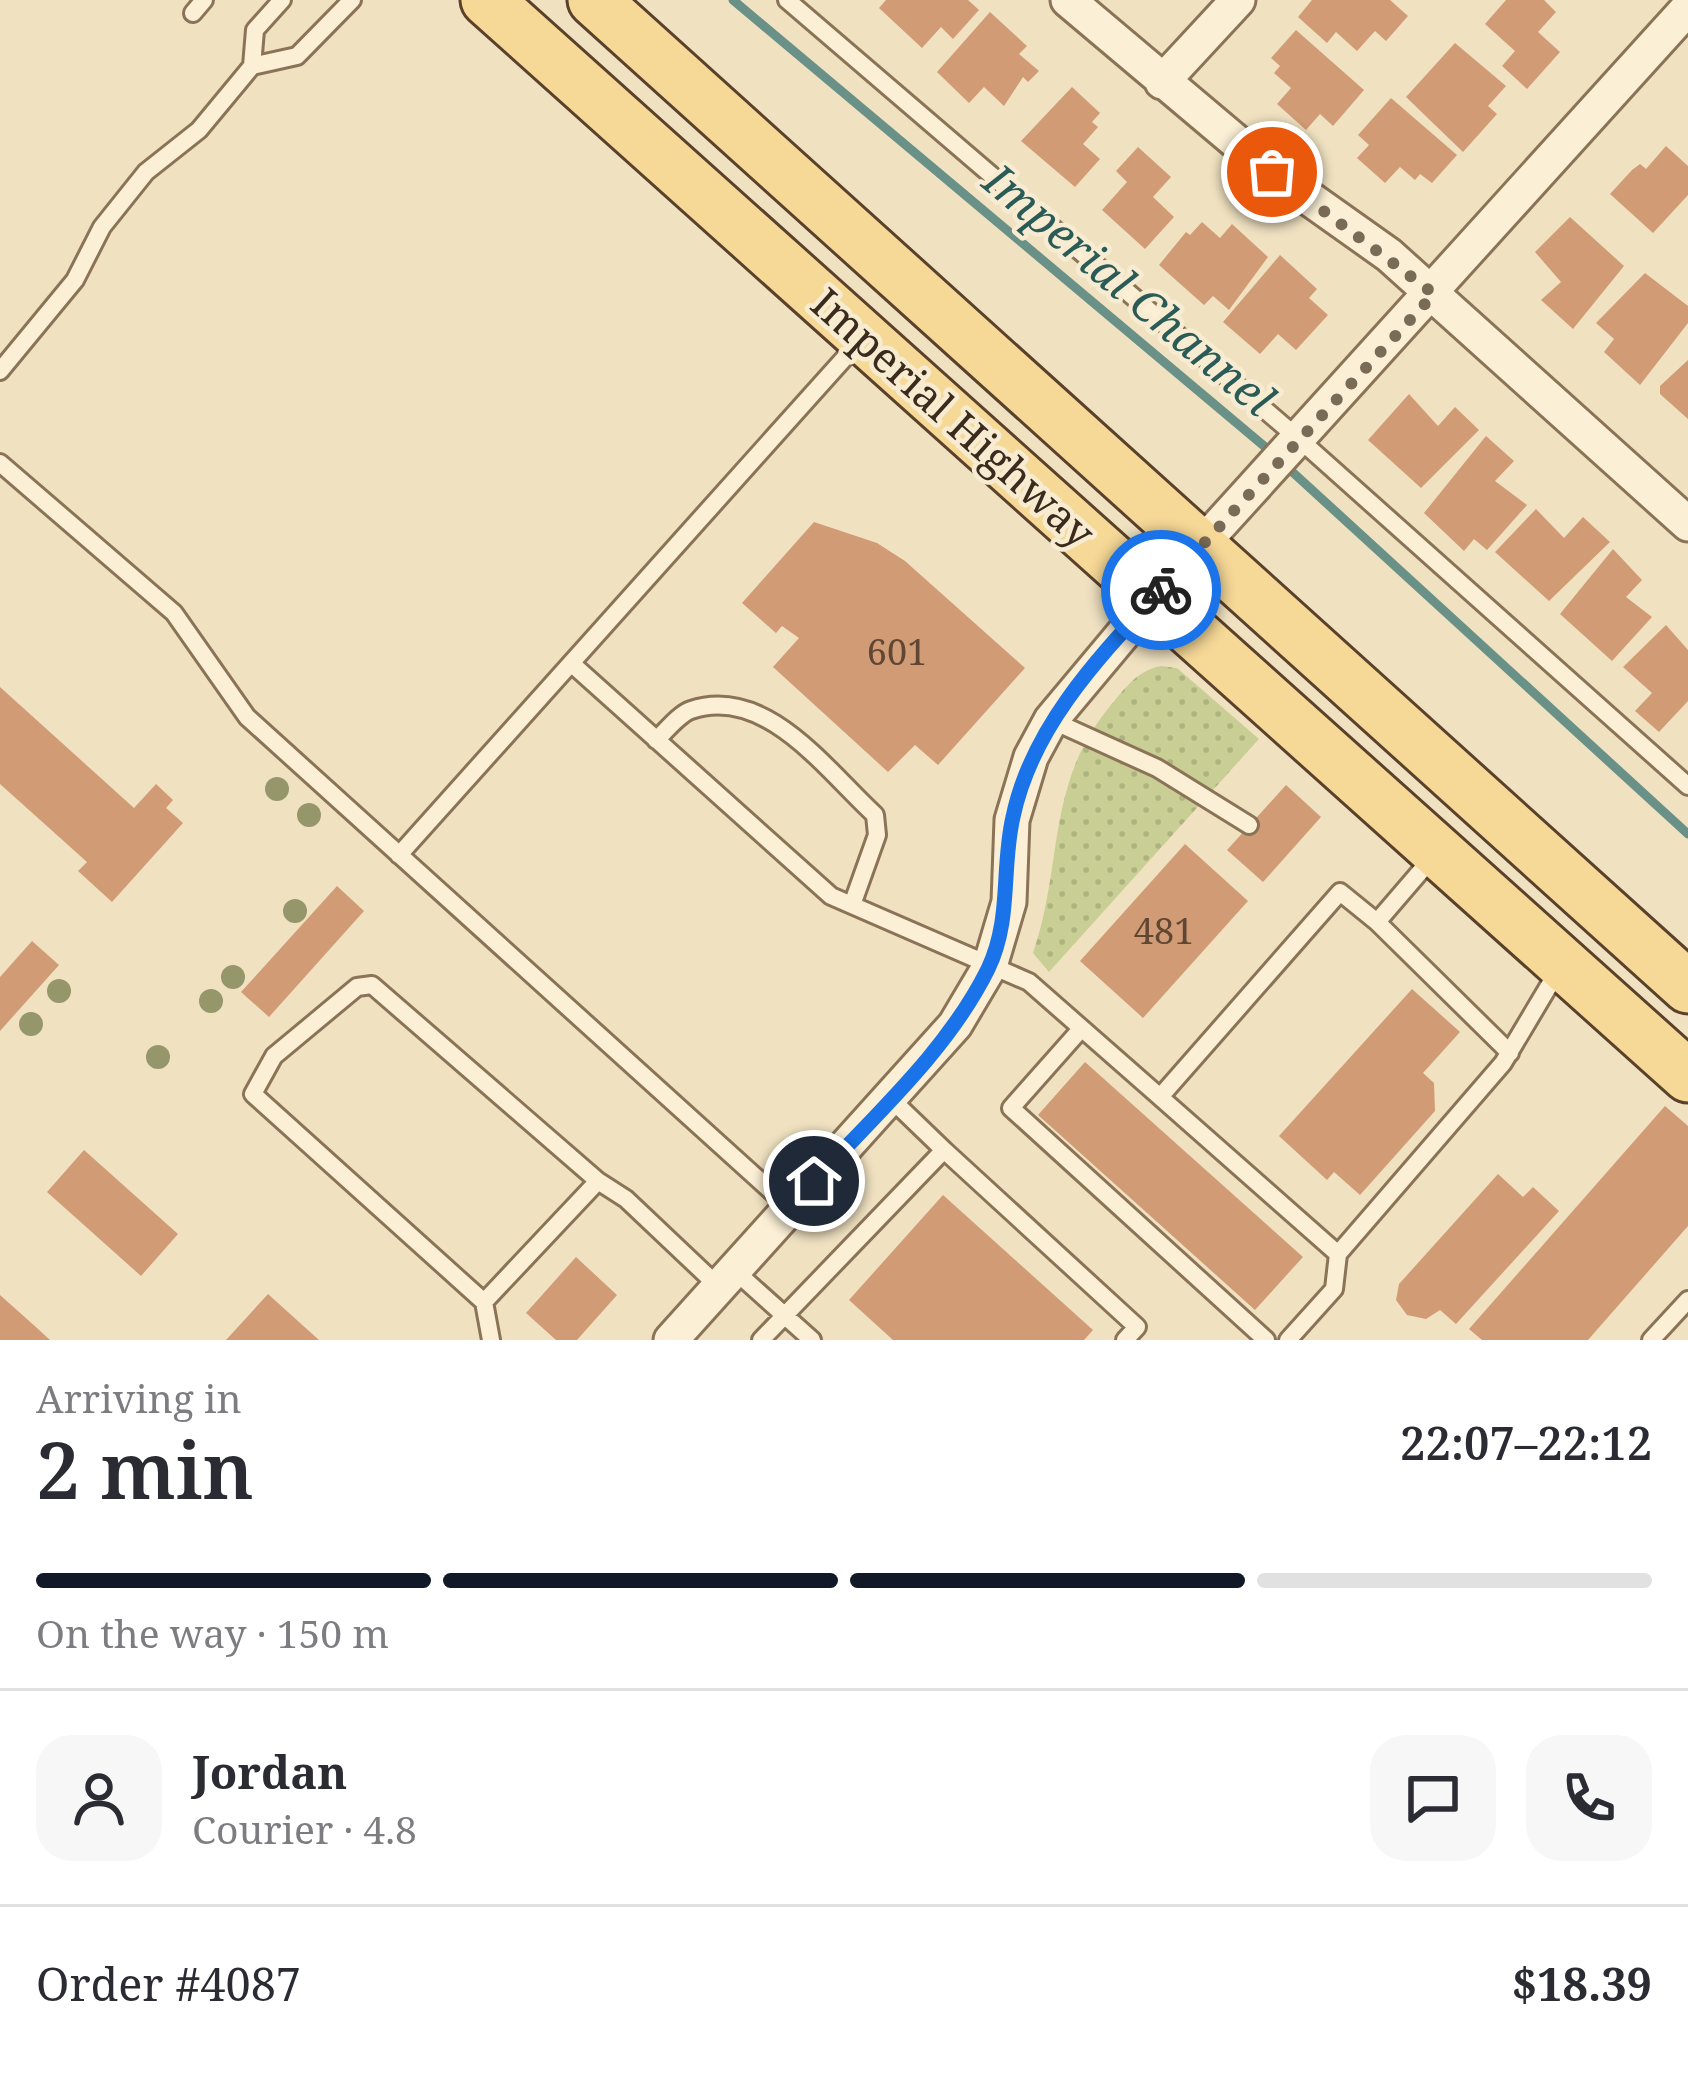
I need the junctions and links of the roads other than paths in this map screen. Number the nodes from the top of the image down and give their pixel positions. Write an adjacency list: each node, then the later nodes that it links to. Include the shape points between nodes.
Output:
1 (282, 0): 9 (lane, via 256,29)
2 (352, 0): 9 (lane, via 297,56)
3 (487, 0): 12 (main road, Imperial Highway)
4 (594, 0): 17 (main road, Imperial Highway)
5 (787, 0): 14 (lane)
6 (1068, 0): 10 (street)
7 (1238, 0): 10 (street)
8 (1688, 8): 11 (street)
9 (252, 66): 13 (lane, via 199,130 146,172 102,227 76,280)
10 (1162, 82): 11 (street)
11 (1434, 294): 14 (street); 16 (street)
12 (863, 338): 18 (main road, Imperial Highway); 19 (lane)
13 (0, 371)
14 (1299, 439): 17 (street); 22 (lane)
15 (0, 463): 25 (lane, via 174,613 247,717)
16 (1688, 524)
17 (1200, 547): 18 (street); 30 (main road, Imperial Highway)
18 (1154, 597): 20 (street); 24 (main road, Imperial Highway)
19 (571, 664): 21 (lane); 25 (lane)
20 (1051, 720): 23 (lane, via 1157,768); 29 (street, via 1012,820 1009,902)
21 (656, 740): 26 (lane, via 831,896); 26 (lane, via 688,710 740,704 767,717 875,814 877,836)
22 (1688, 786)
23 (1249, 825)
24 (1438, 852): 27 (lane); 28 (main road, Imperial Highway)
25 (399, 854): 38 (lane)
26 (851, 905): 29 (lane)
27 (1378, 922): 32 (lane); 34 (lane, via 1340,892)
28 (1562, 964): 32 (lane); 33 (main road, Imperial Highway)
29 (990, 966): 31 (lane, via 1029,982); 35 (street, via 956,1025)
30 (1688, 987)
31 (1081, 1029): 34 (lane); 50 (lane, via 1011,1108)
32 (1510, 1053): 39 (lane)
33 (1688, 1076)
34 (1160, 1097): 39 (lane)
35 (890, 1098): 36 (lane); 38 (street)
36 (944, 1150): 43 (lane); 44 (lane)
37 (598, 1181): 40 (lane); 42 (lane); 42 (lane, via 372,985 357,987 274,1056 253,1094)
38 (790, 1208): 40 (street)
39 (1338, 1254): 51 (lane, via 1334,1289)
40 (726, 1278): 43 (lane); 46 (street)
41 (1688, 1300): 52 (lane)
42 (484, 1302): 45 (lane)
43 (784, 1315): 47 (lane); 48 (lane)
44 (1131, 1334): 49 (lane)
45 (491, 1340)
46 (671, 1340)
47 (761, 1340)
48 (812, 1340)
49 (1154, 1340)
50 (1265, 1340)
51 (1288, 1340)
52 (1651, 1340)

